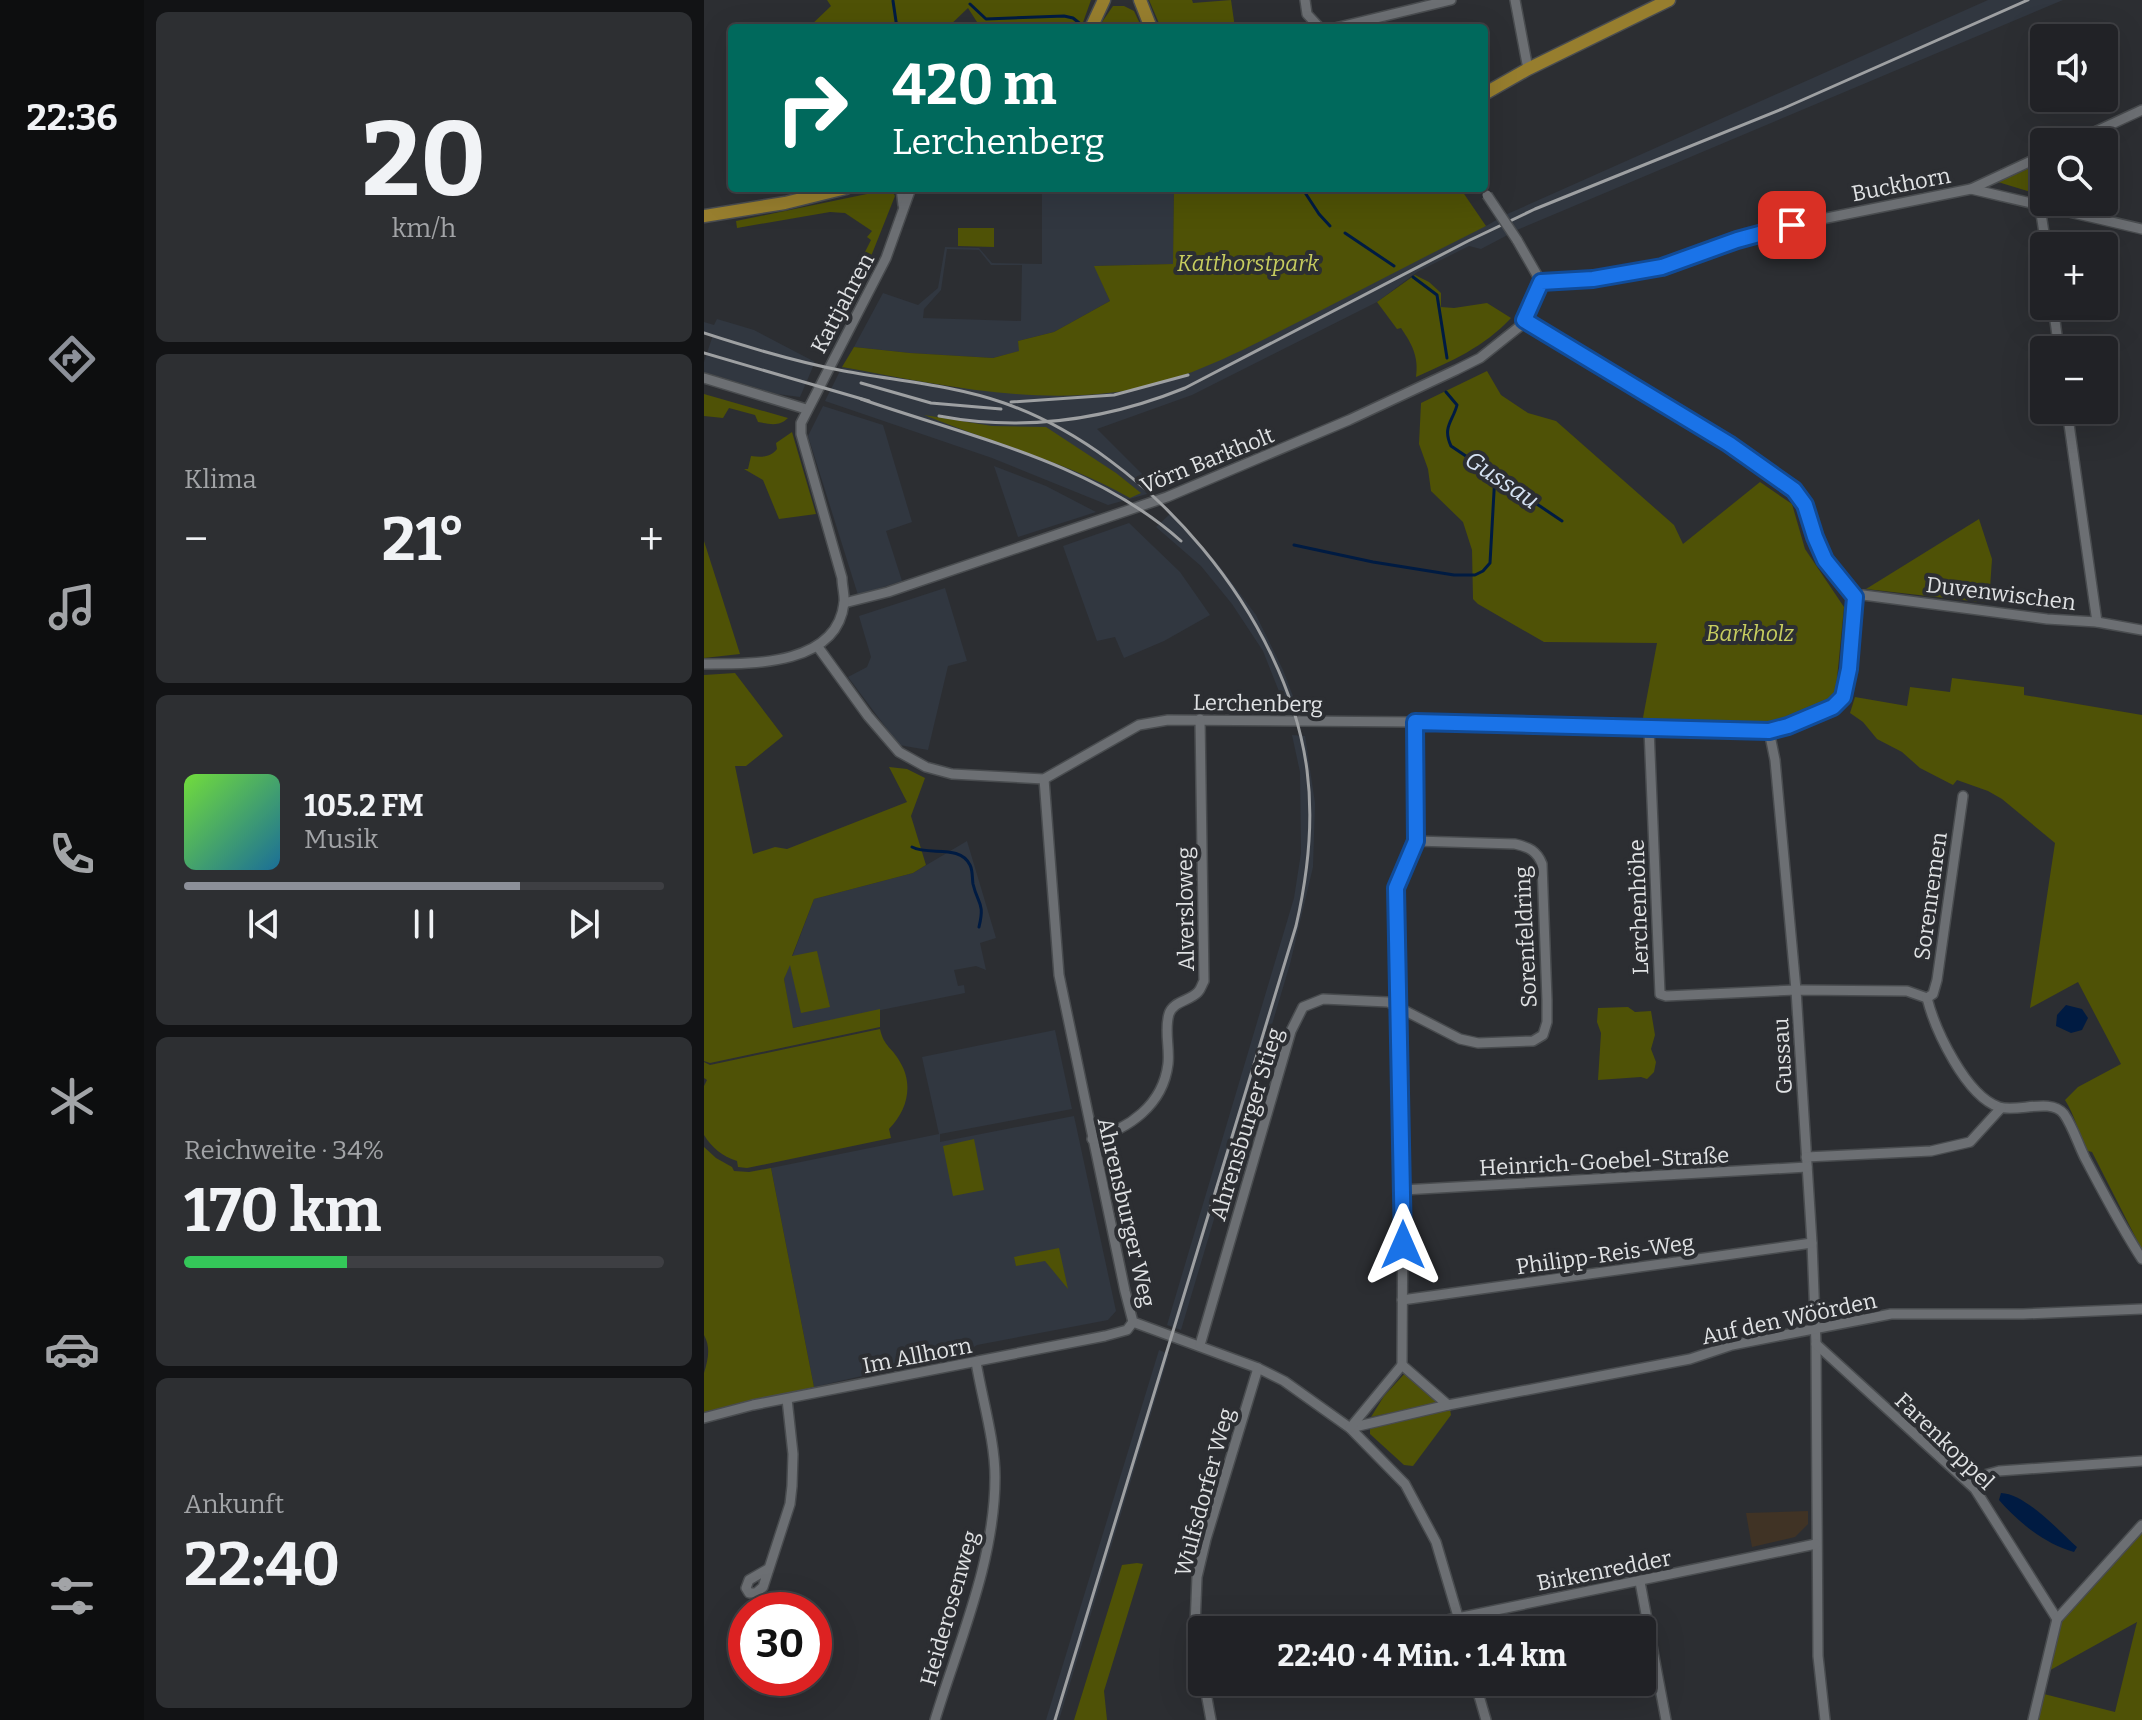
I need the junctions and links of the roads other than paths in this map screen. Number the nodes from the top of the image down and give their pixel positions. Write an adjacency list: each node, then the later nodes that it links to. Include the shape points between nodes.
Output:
1 (1104, 0): 7 (main road)
2 (1140, 0): 8 (main road)
3 (1305, 0): 9 (street, via 1307,14)
4 (1451, 0): 10 (street)
5 (1515, 0): 11 (street)
6 (1669, 0): 11 (main road)
7 (1093, 24)
8 (1149, 24)
9 (1316, 24)
10 (1352, 24)
11 (1528, 69): 12 (main road)
12 (1488, 92)
13 (2142, 110): 14 (street)
14 (2103, 128)
15 (2030, 162): 16 (street, Buckhorn)
16 (1971, 189): 21 (street); 26 (street, Buckhorn, via 1792,225 1662,267)
17 (830, 192): 23 (main road)
18 (901, 192): 22 (street, Kattjahren)
19 (910, 192): 22 (street, Kattjahren)
20 (1486, 192): 26 (street, bridge)
21 (2030, 204)
22 (903, 212): 29 (street, Kattjahren, via 886,258)
23 (704, 216)
24 (2082, 216): 25 (street)
25 (2142, 229)
26 (1541, 282): 27 (street, Vörn Barkholt)
27 (1524, 320): 31 (street, via 1729,444 1794,490 1825,560); 32 (street, Vörn Barkholt, via 1496,347 1456,370 1167,497)
28 (704, 378): 29 (street)
29 (806, 409): 32 (street, via 801,434 836,551)
30 (2069, 424): 33 (street)
31 (1855, 597): 33 (street, Duvenwischen); 40 (street, via 1843,697 1833,707)
32 (844, 603): 35 (street, via 837,624)
33 (2097, 622): 34 (street, Duvenwischen)
34 (2142, 630)
35 (818, 647): 36 (street, via 773,659); 41 (street, via 899,752 952,774)
36 (704, 664)
37 (1200, 719): 38 (street, Lerchenberg); 41 (street, Lerchenberg, via 1139,725); 48 (street, Alversloweg, via 1204,981 1197,993 1172,1007 1168,1065 1152,1103 1115,1133)
38 (1415, 722): 39 (street, Lerchenberg); 43 (street)
39 (1649, 729): 40 (street, Lerchenberg); 44 (street, Lerchenhöhe, via 1660,994)
40 (1769, 731): 44 (street, Gussau)
41 (1044, 779): 48 (street, Ahrensburger Weg, via 1059,975)
42 (1963, 796): 45 (street, Sorenremen, via 1937,980)
43 (1416, 841): 46 (street, via 1396,888); 46 (street, Sorenfeldring, via 1515,844 1539,855 1547,1022 1543,1035 1533,1041 1478,1043 1460,1039)
44 (1796, 990): 45 (street, via 1907,991); 49 (street, Gussau)
45 (1927, 998): 47 (street, via 1962,1071 1977,1091)
46 (1398, 1005): 50 (street); 58 (street, Ahrensburger Stieg, via 1323,999 1303,1007 1291,1031)
47 (2001, 1108): 49 (street, Heinrich-Goebel-Straße, via 1970,1142 1931,1151); 52 (street, via 2053,1107 2064,1115)
48 (1092, 1139): 55 (street, Ahrensburger Weg)
49 (1806, 1162): 50 (street, Heinrich-Goebel-Straße); 51 (street, Gussau)
50 (1403, 1190): 53 (street)
51 (1812, 1243): 53 (street, Philipp-Reis-Weg); 56 (street, Gussau)
52 (2142, 1259)
53 (1402, 1300): 60 (street)
54 (2142, 1309): 56 (street, Auf den Wöörden, via 1891,1314)
55 (1133, 1322): 58 (street, Ahrensburger Weg); 59 (street, Im Allhorn, via 1127,1330 1105,1336)
56 (1815, 1329): 57 (street, Gussau); 63 (street, Auf den Wöörden, via 1690,1359)
57 (1816, 1344): 67 (street, Farenkoppel); 69 (street, Gussau)
58 (1200, 1345): 61 (street, Ahrensburger Weg)
59 (976, 1362): 62 (street, Im Allhorn); 78 (street, Heiderosenweg, via 995,1474 993,1519)
60 (1402, 1365): 63 (street); 65 (street)
61 (1258, 1368): 65 (street, Ahrensburger Weg); 72 (street, Wulfsdorfer Weg, via 1206,1539)
62 (787, 1399): 64 (street, Im Allhorn); 70 (street, via 793,1454 790,1504)
63 (1448, 1405): 65 (street, Auf den Wöörden)
64 (704, 1418)
65 (1350, 1428): 73 (street, Ahrensburger Weg, via 1405,1484 1436,1542)
66 (2142, 1461): 67 (street, via 1999,1471)
67 (1966, 1480): 75 (street, Farenkoppel)
68 (2142, 1525): 75 (street)
69 (1816, 1544): 71 (street, Birkenredder); 82 (street, Gussau)
70 (768, 1569)
71 (1640, 1582): 74 (street, Birkenredder); 81 (street)
72 (1195, 1616)
73 (1458, 1616)
74 (1463, 1616)
75 (2057, 1619): 83 (street)
76 (1207, 1696): 79 (street)
77 (1479, 1696): 80 (street)
78 (935, 1720)
79 (1211, 1720)
80 (1486, 1720)
81 (1666, 1720)
82 (1825, 1720)
83 (2033, 1720)

